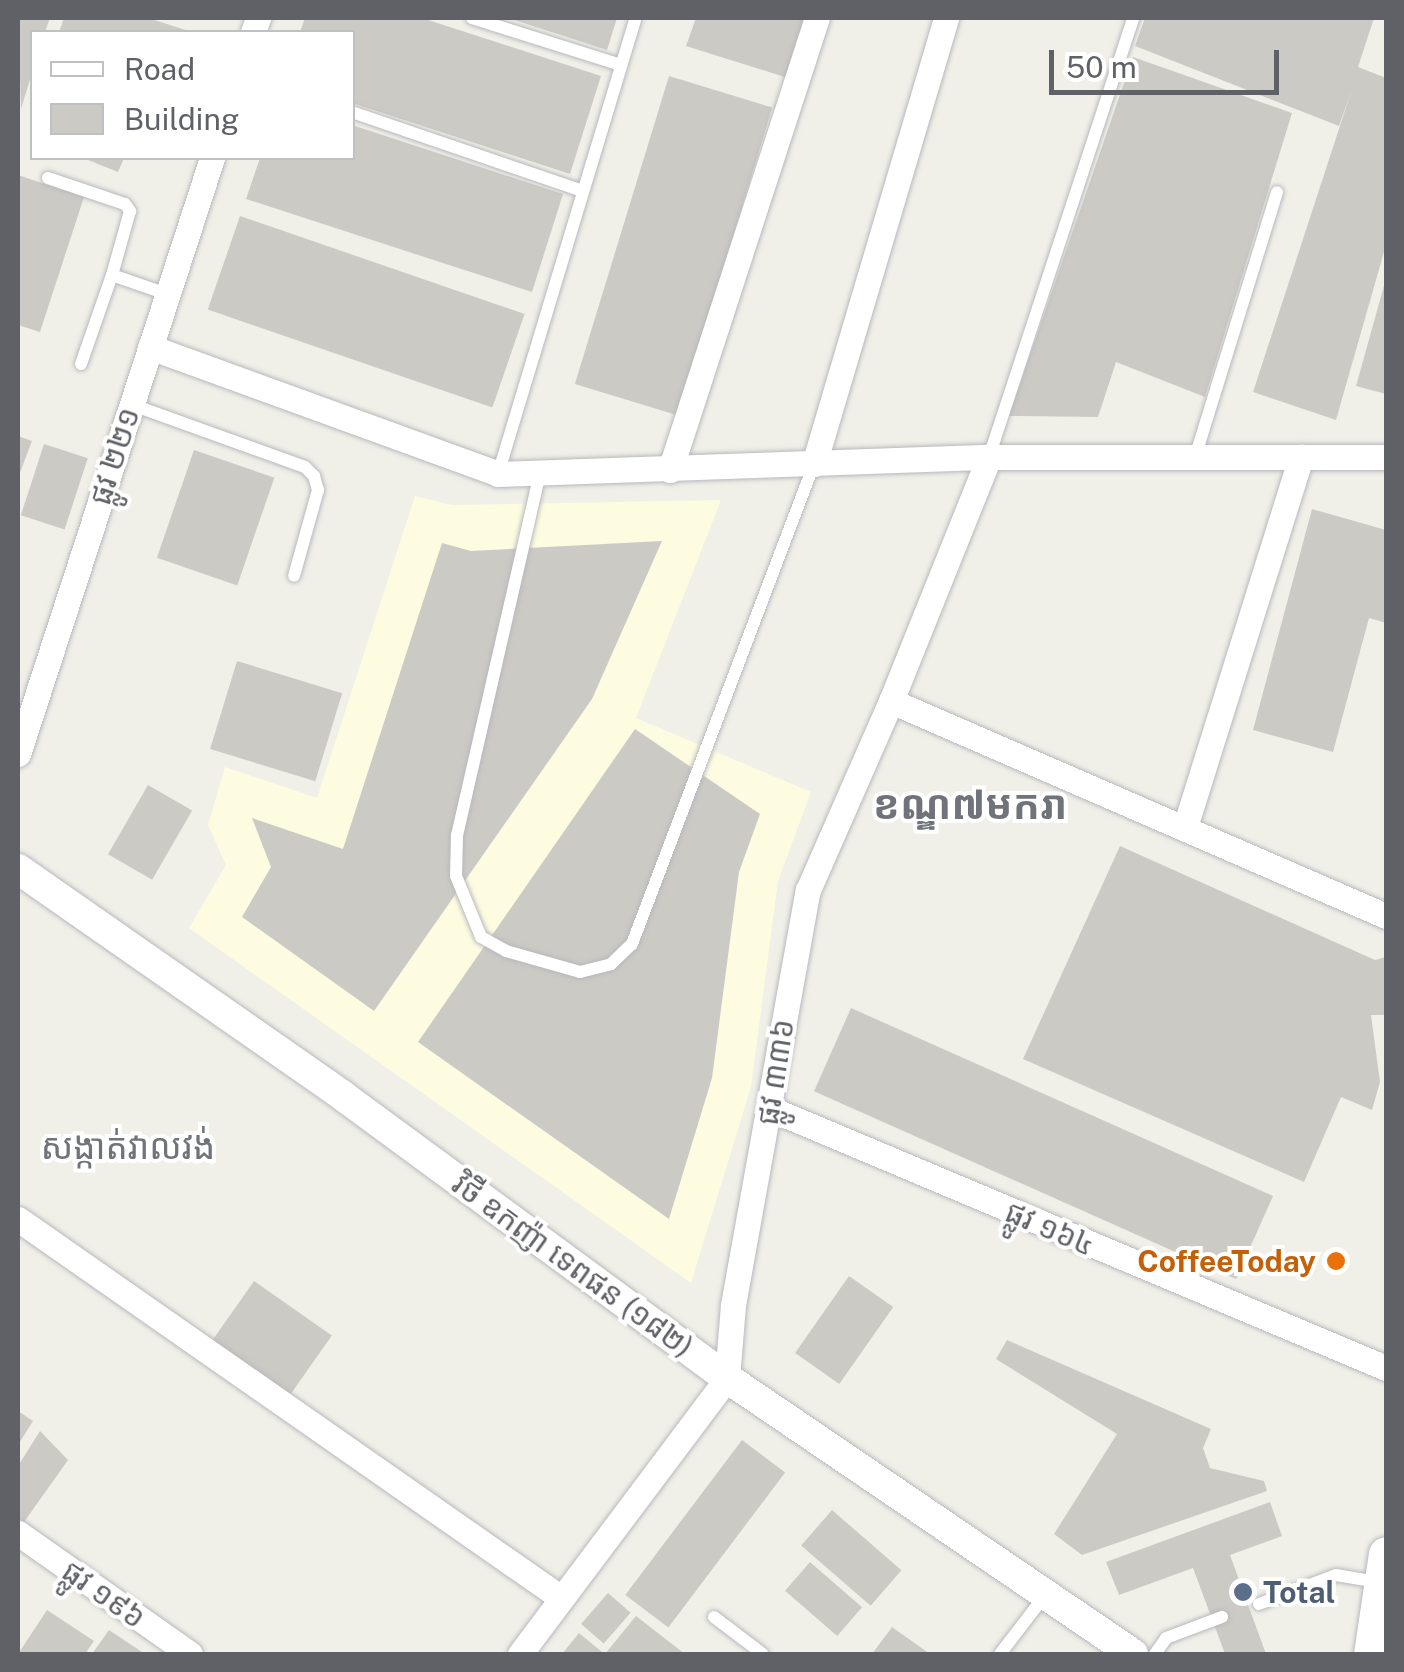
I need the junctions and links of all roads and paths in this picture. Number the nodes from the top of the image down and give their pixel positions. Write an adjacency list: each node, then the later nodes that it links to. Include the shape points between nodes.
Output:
1 (472, 18): 6 (lane)
2 (636, 18): 6 (lane)
3 (817, 18): 22 (street)
4 (946, 18): 21 (street)
5 (1133, 18): 18 (lane)
6 (622, 65): 10 (lane)
7 (355, 113): 10 (lane)
8 (211, 160): 13 (street, ផ្លូវ ២២១)
9 (48, 178): 12 (lane, via 130,210)
10 (583, 192): 24 (lane)
11 (1277, 192): 17 (lane)
12 (112, 274): 13 (lane); 15 (lane)
13 (167, 294): 14 (street, ផ្លូវ ២២១)
14 (150, 347): 16 (street, ផ្លូវ ២២១); 24 (street)
15 (81, 364)
16 (130, 404): 25 (lane, via 305,467 314,476 318,490); 27 (street, ផ្លូវ ២២១)
17 (1196, 454): 18 (street); 19 (street)
18 (989, 456): 21 (street); 26 (street, ផ្លូវ ៣៣៦)
19 (1301, 456): 20 (street); 28 (street)
20 (1386, 457)
21 (814, 464): 22 (street); 23 (lane, via 632,944 611,964 580,972 481,937 456,876 457,835)
22 (670, 470): 23 (street)
23 (540, 473): 24 (street)
24 (498, 474)
25 (294, 576)
26 (891, 702): 28 (street); 31 (street, ផ្លូវ ៣៣៦, via 808,890)
27 (18, 754)
28 (1185, 828): 30 (street)
29 (18, 869): 34 (street, វិថី ឧកញ៉ា ទេពផន (១៨២), via 343,1096)
30 (1386, 916)
31 (771, 1109): 33 (street, ផ្លូវ ១៦៤); 34 (street, ផ្លូវ ៣៣៦, via 733,1305)
32 (18, 1219): 38 (street)
33 (1386, 1368)
34 (727, 1378): 37 (street, វិថី ឧកញ៉ា ទេពផន (១៨២)); 38 (street)
35 (18, 1533): 43 (street, ផ្លូវ ១៩៦)
36 (1383, 1568): 39 (lane, via 1336,1575); 42 (main road)
37 (1046, 1594): 46 (lane); 47 (street, វិថី ឧកញ៉ា ទេពផន (១៨២))
38 (561, 1598): 44 (street)
39 (1259, 1604)
40 (714, 1617): 45 (lane)
41 (1222, 1618): 48 (lane, via 1166,1638)
42 (1370, 1645)
43 (190, 1654)
44 (520, 1654)
45 (763, 1654)
46 (1000, 1654)
47 (1133, 1654)
48 (1155, 1654)

